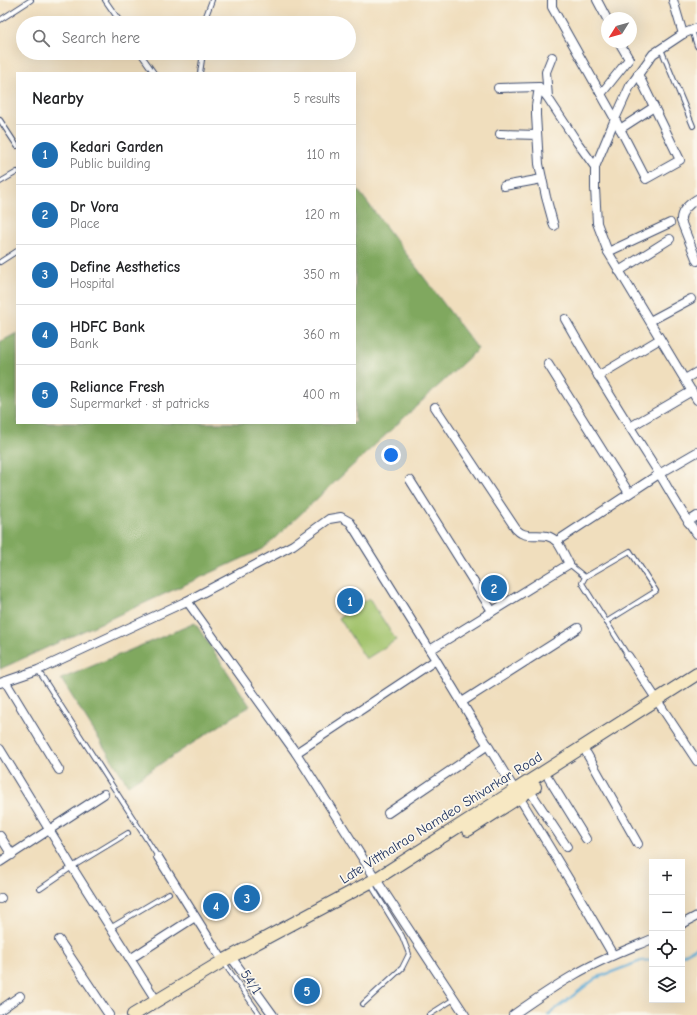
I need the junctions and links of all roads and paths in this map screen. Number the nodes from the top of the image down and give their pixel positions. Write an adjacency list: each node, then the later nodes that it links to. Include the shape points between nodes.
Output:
1 (31, 0): 10 (lane)
2 (105, 0): 8 (lane)
3 (212, 0): 9 (lane)
4 (552, 0): 24 (street, via 552,7)
5 (597, 0): 7 (street)
6 (673, 0): 12 (street)
7 (603, 12)
8 (115, 16)
9 (206, 16)
10 (0, 20)
11 (694, 29): 12 (street); 13 (lane)
12 (683, 34): 15 (street)
13 (697, 46)
14 (622, 48): 24 (street, via 629,60)
15 (661, 49): 21 (street, via 653,54); 29 (lane)
16 (552, 57): 25 (street, via 546,72)
17 (145, 60): 19 (lane)
18 (202, 60): 20 (lane)
19 (153, 72)
20 (200, 72)
21 (638, 74): 26 (street); 27 (street)
22 (539, 87): 23 (street); 25 (street); 32 (street, via 536,106)
23 (498, 88)
24 (601, 94): 27 (street)
25 (548, 98): 34 (street)
26 (654, 107): 30 (street); 30 (street, via 680,160 646,179)
27 (615, 119): 30 (street); 34 (street)
28 (0, 120): 33 (lane)
29 (694, 126)
30 (620, 129)
31 (500, 134): 32 (street)
32 (537, 135): 36 (street)
33 (16, 144)
34 (595, 167): 44 (street, via 597,223)
35 (16, 173): 37 (lane)
36 (542, 179): 38 (street); 41 (street)
37 (0, 182)
38 (504, 186)
39 (697, 199): 45 (street, via 684,209 680,216)
40 (670, 223): 44 (street)
41 (554, 226)
42 (670, 239): 47 (street)
43 (16, 252): 46 (lane)
44 (608, 252): 47 (street)
45 (697, 261)
46 (0, 262)
47 (619, 271): 50 (street)
48 (691, 299): 50 (street)
49 (565, 319): 54 (street)
50 (650, 321): 51 (street)
51 (660, 339): 54 (street); 55 (street)
52 (548, 364): 63 (street)
53 (697, 372): 55 (street)
54 (598, 376): 59 (street)
55 (685, 379): 56 (street)
56 (692, 391): 57 (street); 59 (street)
57 (697, 400)
58 (435, 407): 67 (street, via 516,529 522,534 540,535)
59 (630, 428): 61 (street)
60 (697, 452): 61 (street)
61 (659, 474): 63 (street); 65 (street)
62 (410, 480): 71 (street)
63 (629, 494): 67 (street)
64 (697, 516): 65 (street)
65 (688, 522): 66 (street)
66 (697, 534)
67 (556, 541): 68 (street)
68 (569, 564): 69 (lane); 71 (street)
69 (585, 577): 72 (lane, via 582,583); 72 (lane, via 630,551 656,591)
70 (187, 601): 74 (street, via 292,545 329,519 341,517 350,522); 77 (street); 85 (street)
71 (492, 611): 74 (street)
72 (606, 622): 75 (lane)
73 (578, 628): 81 (street)
74 (430, 650): 76 (street)
75 (628, 656): 82 (street)
76 (436, 660): 81 (street); 85 (street)
77 (38, 670): 80 (street); 102 (lane)
78 (697, 674): 82 (main road, Late Vitthalrao Namdeo Shivarkar Road)
79 (697, 681): 82 (main road, Late Vitthalrao Namdeo Shivarkar Road)
80 (3, 682): 89 (street)
81 (462, 702): 83 (street)
82 (658, 702): 86 (main road, Late Vitthalrao Namdeo Shivarkar Road); 88 (street); 93 (main road, Late Vitthalrao Namdeo Shivarkar Road)
83 (488, 746): 93 (street); 94 (street)
84 (0, 749): 87 (street)
85 (296, 754): 105 (street)
86 (587, 754): 90 (main road, Late Vitthalrao Namdeo Shivarkar Road); 99 (street)
87 (2, 758): 95 (street)
88 (697, 761)
89 (59, 770)
90 (548, 779): 91 (main road, Late Vitthalrao Namdeo Shivarkar Road); 98 (street)
91 (530, 791): 93 (main road, Late Vitthalrao Namdeo Shivarkar Road); 100 (street)
92 (104, 794): 95 (street)
93 (517, 794): 105 (main road, Late Vitthalrao Namdeo Shivarkar Road); 114 (street)
94 (388, 813)
95 (49, 830): 101 (street); 104 (street)
96 (128, 833): 104 (lane)
97 (0, 836): 101 (street)
98 (586, 839)
99 (638, 844)
100 (567, 847)
101 (12, 855): 103 (street)
102 (158, 857): 109 (street)
103 (0, 862)
104 (72, 867): 106 (lane); 111 (street)
105 (374, 883): 116 (main road, Late Vitthalrao Namdeo Shivarkar Road); 118 (street); 120 (lane, via 409,954 402,968)
106 (40, 889)
107 (169, 893): 111 (lane)
108 (697, 916): 110 (street)
109 (195, 917): 115 (street); 116 (street)
110 (685, 922)
111 (110, 928): 115 (street)
112 (59, 940): 122 (street)
113 (649, 940): 114 (street)
114 (613, 956): 129 (street, via 570,977)
115 (130, 958): 119 (street)
116 (229, 962): 119 (main road, Late Vitthalrao Namdeo Shivarkar Road); 124 (main road, Late Vitthalrao Namdeo Shivarkar Road); 125 (lane, 54/1); 126 (street)
117 (20, 996): 121 (street)
118 (454, 998): 127 (lane); 128 (street)
119 (156, 1000): 123 (main road, Late Vitthalrao Namdeo Shivarkar Road)
120 (363, 1004)
121 (0, 1010)
122 (109, 1015)
123 (133, 1015)
124 (147, 1015)
125 (260, 1015)
126 (273, 1015)
127 (429, 1015)
128 (466, 1015)
129 (513, 1015)

